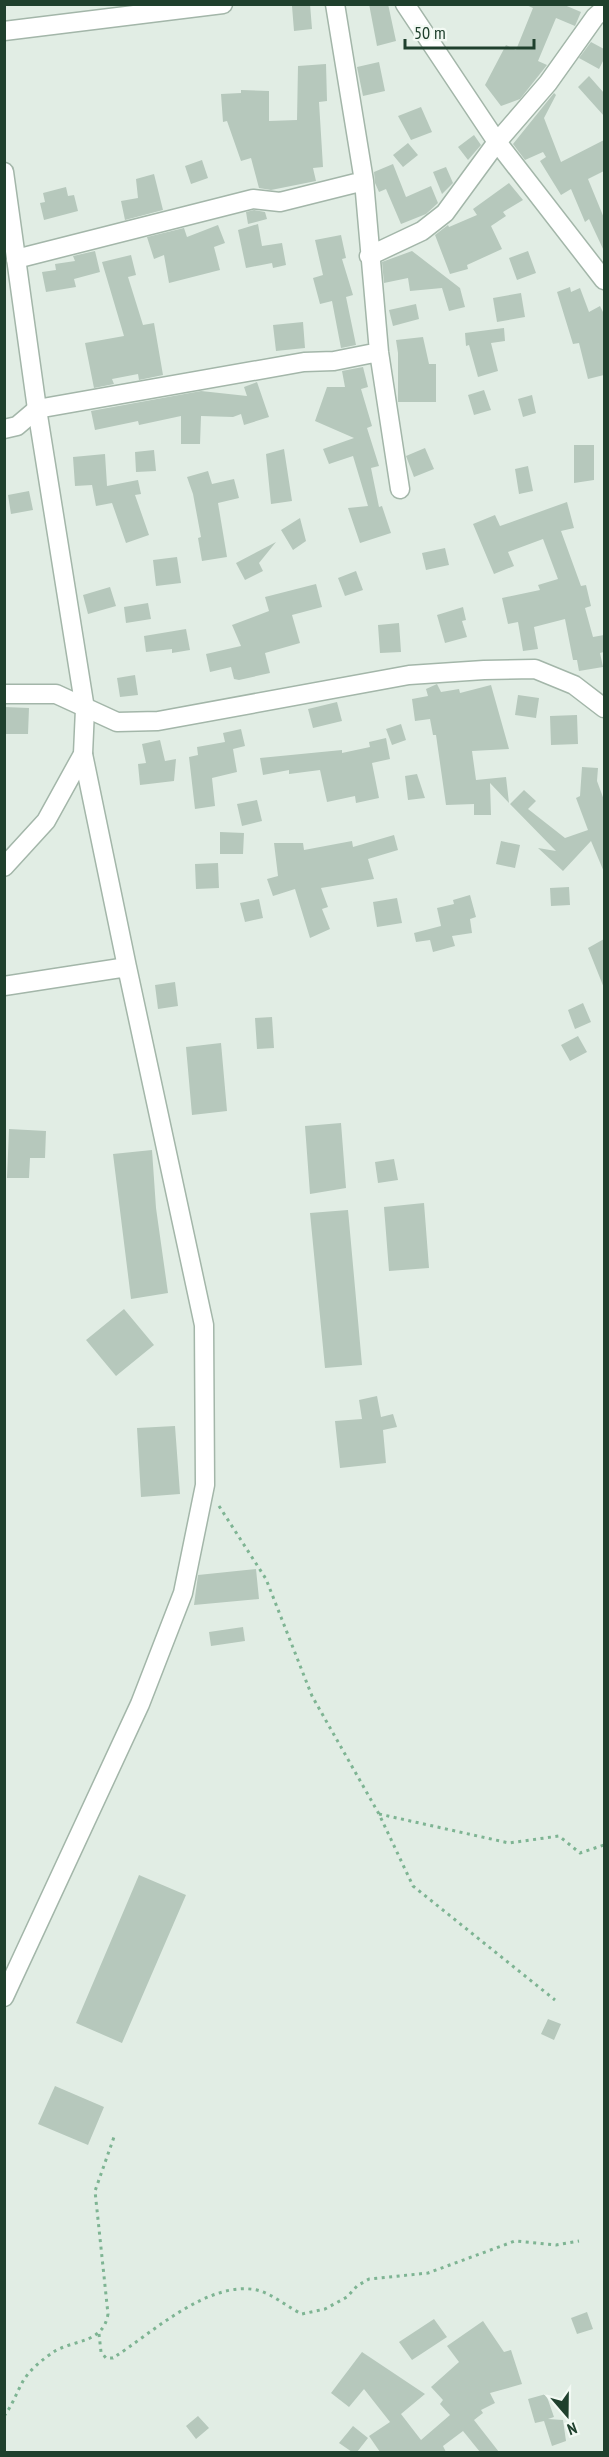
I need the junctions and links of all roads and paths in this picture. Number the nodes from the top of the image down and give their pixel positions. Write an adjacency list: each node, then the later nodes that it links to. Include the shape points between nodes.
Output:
1 (223, 4): 5 (street)
2 (335, 4): 8 (street)
3 (405, 4): 6 (street)
4 (604, 9): 6 (street)
5 (4, 31)
6 (497, 142): 9 (street, via 446,213 422,231); 11 (street)
7 (4, 172): 10 (street)
8 (364, 181): 9 (street); 10 (street, via 280,202 254,199)
9 (369, 256): 12 (street)
10 (16, 259): 13 (street)
11 (604, 280)
12 (380, 352): 13 (street); 15 (street)
13 (37, 410): 14 (street, via 17,426); 18 (street)
14 (4, 429)
15 (399, 489)
16 (4, 694): 18 (street, via 56,694)
17 (604, 708): 18 (street, via 574,685 535,669 409,675 158,722 117,722)
18 (85, 709): 19 (street)
19 (83, 754): 20 (street, via 46,821); 21 (street)
20 (4, 867)
21 (127, 967): 22 (street); 23 (street, via 204,1325)
22 (4, 986)
23 (204, 1485): 24 (path, via 266,1580 312,1696); 26 (street, via 183,1593 140,1704)
24 (379, 1814): 25 (path, via 509,1843 559,1836 580,1853); 27 (path, via 413,1886)
25 (604, 1845)
26 (4, 1998)
27 (555, 2000)
28 (114, 2137): 30 (path, via 95,2191 108,2314 106,2326)
29 (579, 2241): 30 (path, via 556,2245 515,2241 428,2273 369,2279 325,2309 302,2314 256,2290 216,2293 113,2358 106,2358 101,2352)
30 (99, 2334): 31 (path, via 55,2351 34,2368)
31 (4, 2416)

